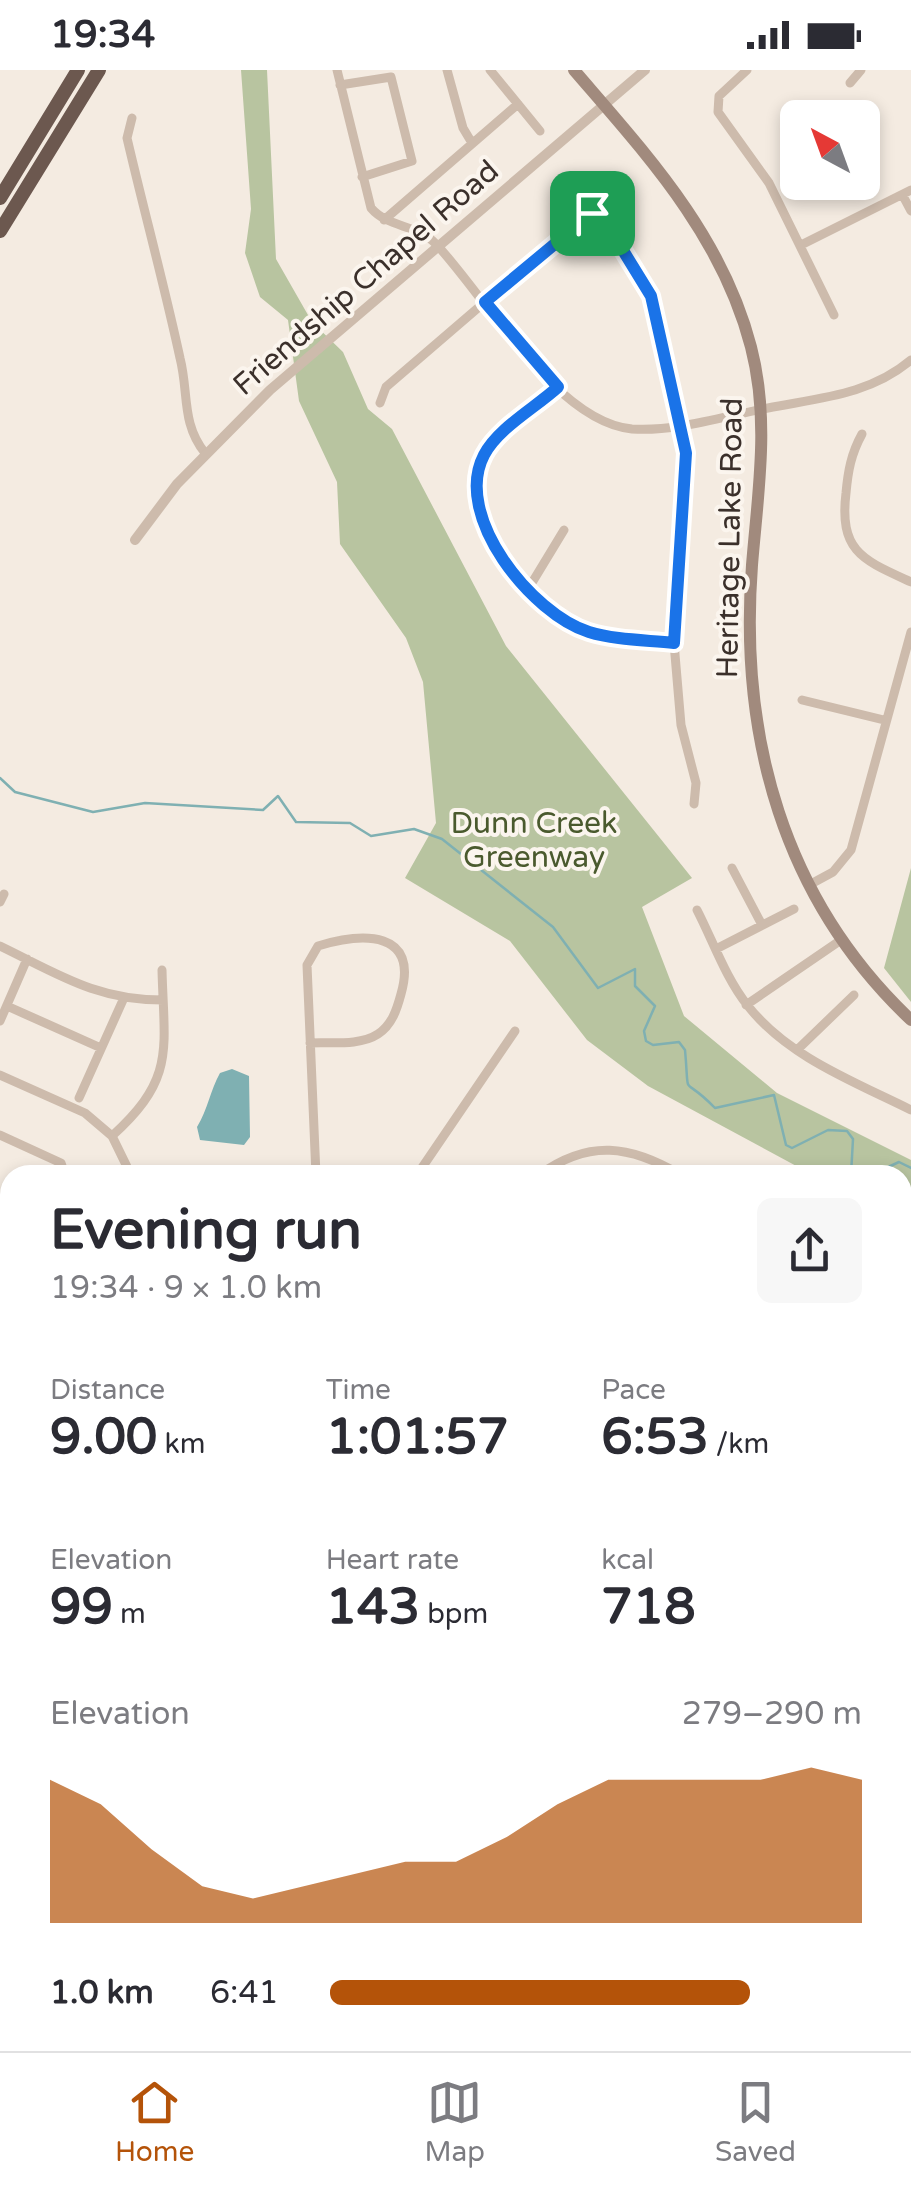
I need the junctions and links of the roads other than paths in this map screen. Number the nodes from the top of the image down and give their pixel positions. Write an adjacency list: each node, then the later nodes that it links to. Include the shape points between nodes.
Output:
1 (78, 70): 19 (highway)
2 (100, 70): 22 (highway)
3 (337, 70): 11 (street)
4 (447, 70): 16 (street)
5 (490, 70): 12 (street)
6 (574, 70): 13 (main road, Heritage Lake Road)
7 (645, 70): 13 (street, Friendship Chapel Road)
8 (747, 70): 23 (street, via 716,107 769,183)
9 (861, 70): 10 (street)
10 (850, 83)
11 (340, 86): 17 (street); 17 (street, via 391,77 412,148 404,167)
12 (518, 104): 15 (street); 16 (street)
13 (604, 105): 24 (street, Friendship Chapel Road); 30 (main road, Heritage Lake Road, via 686,204 724,270 752,348)
14 (132, 118): 33 (street, via 127,138 183,371 184,411)
15 (540, 131)
16 (472, 143): 21 (street)
17 (362, 177): 21 (street, via 371,208)
18 (907, 193): 20 (street); 23 (street)
19 (0, 198)
20 (911, 211)
21 (384, 220): 24 (street, via 423,231)
22 (0, 232)
23 (801, 245): 26 (street)
24 (440, 248): 25 (street); 33 (street, Friendship Chapel Road, via 309,355)
25 (485, 302): 28 (street); 29 (street, via 386,387); 31 (street, via 582,218 595,215 651,296)
26 (834, 314)
27 (911, 360): 30 (street, via 870,386)
28 (558, 387): 31 (street, via 608,424); 37 (street, via 489,447 478,470 490,537)
29 (380, 403)
30 (761, 409): 31 (street); 44 (main road, Heritage Lake Road, via 750,682 766,768)
31 (680, 424): 39 (street, via 687,472)
32 (862, 434): 36 (street, via 850,455 846,536 864,560)
33 (205, 454): 35 (street, Friendship Chapel Road)
34 (564, 530): 37 (street)
35 (135, 540)
36 (911, 582)
37 (526, 591): 39 (street, via 590,633)
38 (911, 632): 41 (street)
39 (674, 643): 42 (street)
40 (802, 700): 41 (street)
41 (884, 720): 44 (street, via 851,850 833,872)
42 (694, 804)
43 (732, 868): 47 (street)
44 (809, 885): 48 (main road, Heritage Lake Road)
45 (794, 909): 47 (street)
46 (696, 910): 50 (street)
47 (762, 926): 50 (street)
48 (841, 940): 56 (street); 59 (main road, Heritage Lake Road)
49 (0, 946): 51 (street)
50 (716, 948): 56 (street)
51 (27, 959): 54 (street); 57 (street)
52 (162, 970): 55 (street)
53 (854, 995): 63 (street)
54 (123, 1000): 55 (street); 62 (street)
55 (163, 1000): 68 (street, via 158,1085)
56 (746, 1005): 63 (street)
57 (7, 1006): 58 (street); 62 (street)
58 (0, 1020)
59 (911, 1020)
60 (515, 1032): 72 (street)
61 (310, 1043): 61 (street, via 306,965 318,946 384,940 402,952 407,972 396,1014 379,1034); 71 (street)
62 (101, 1048): 65 (street)
63 (797, 1050): 66 (street)
64 (0, 1075): 68 (street, via 85,1113)
65 (79, 1098)
66 (911, 1110)
67 (0, 1134): 69 (street)
68 (112, 1136): 70 (street)
69 (62, 1165)
70 (126, 1165)
71 (316, 1165)
72 (425, 1165)
73 (556, 1165): 74 (street, via 606,1148)
74 (664, 1165)

